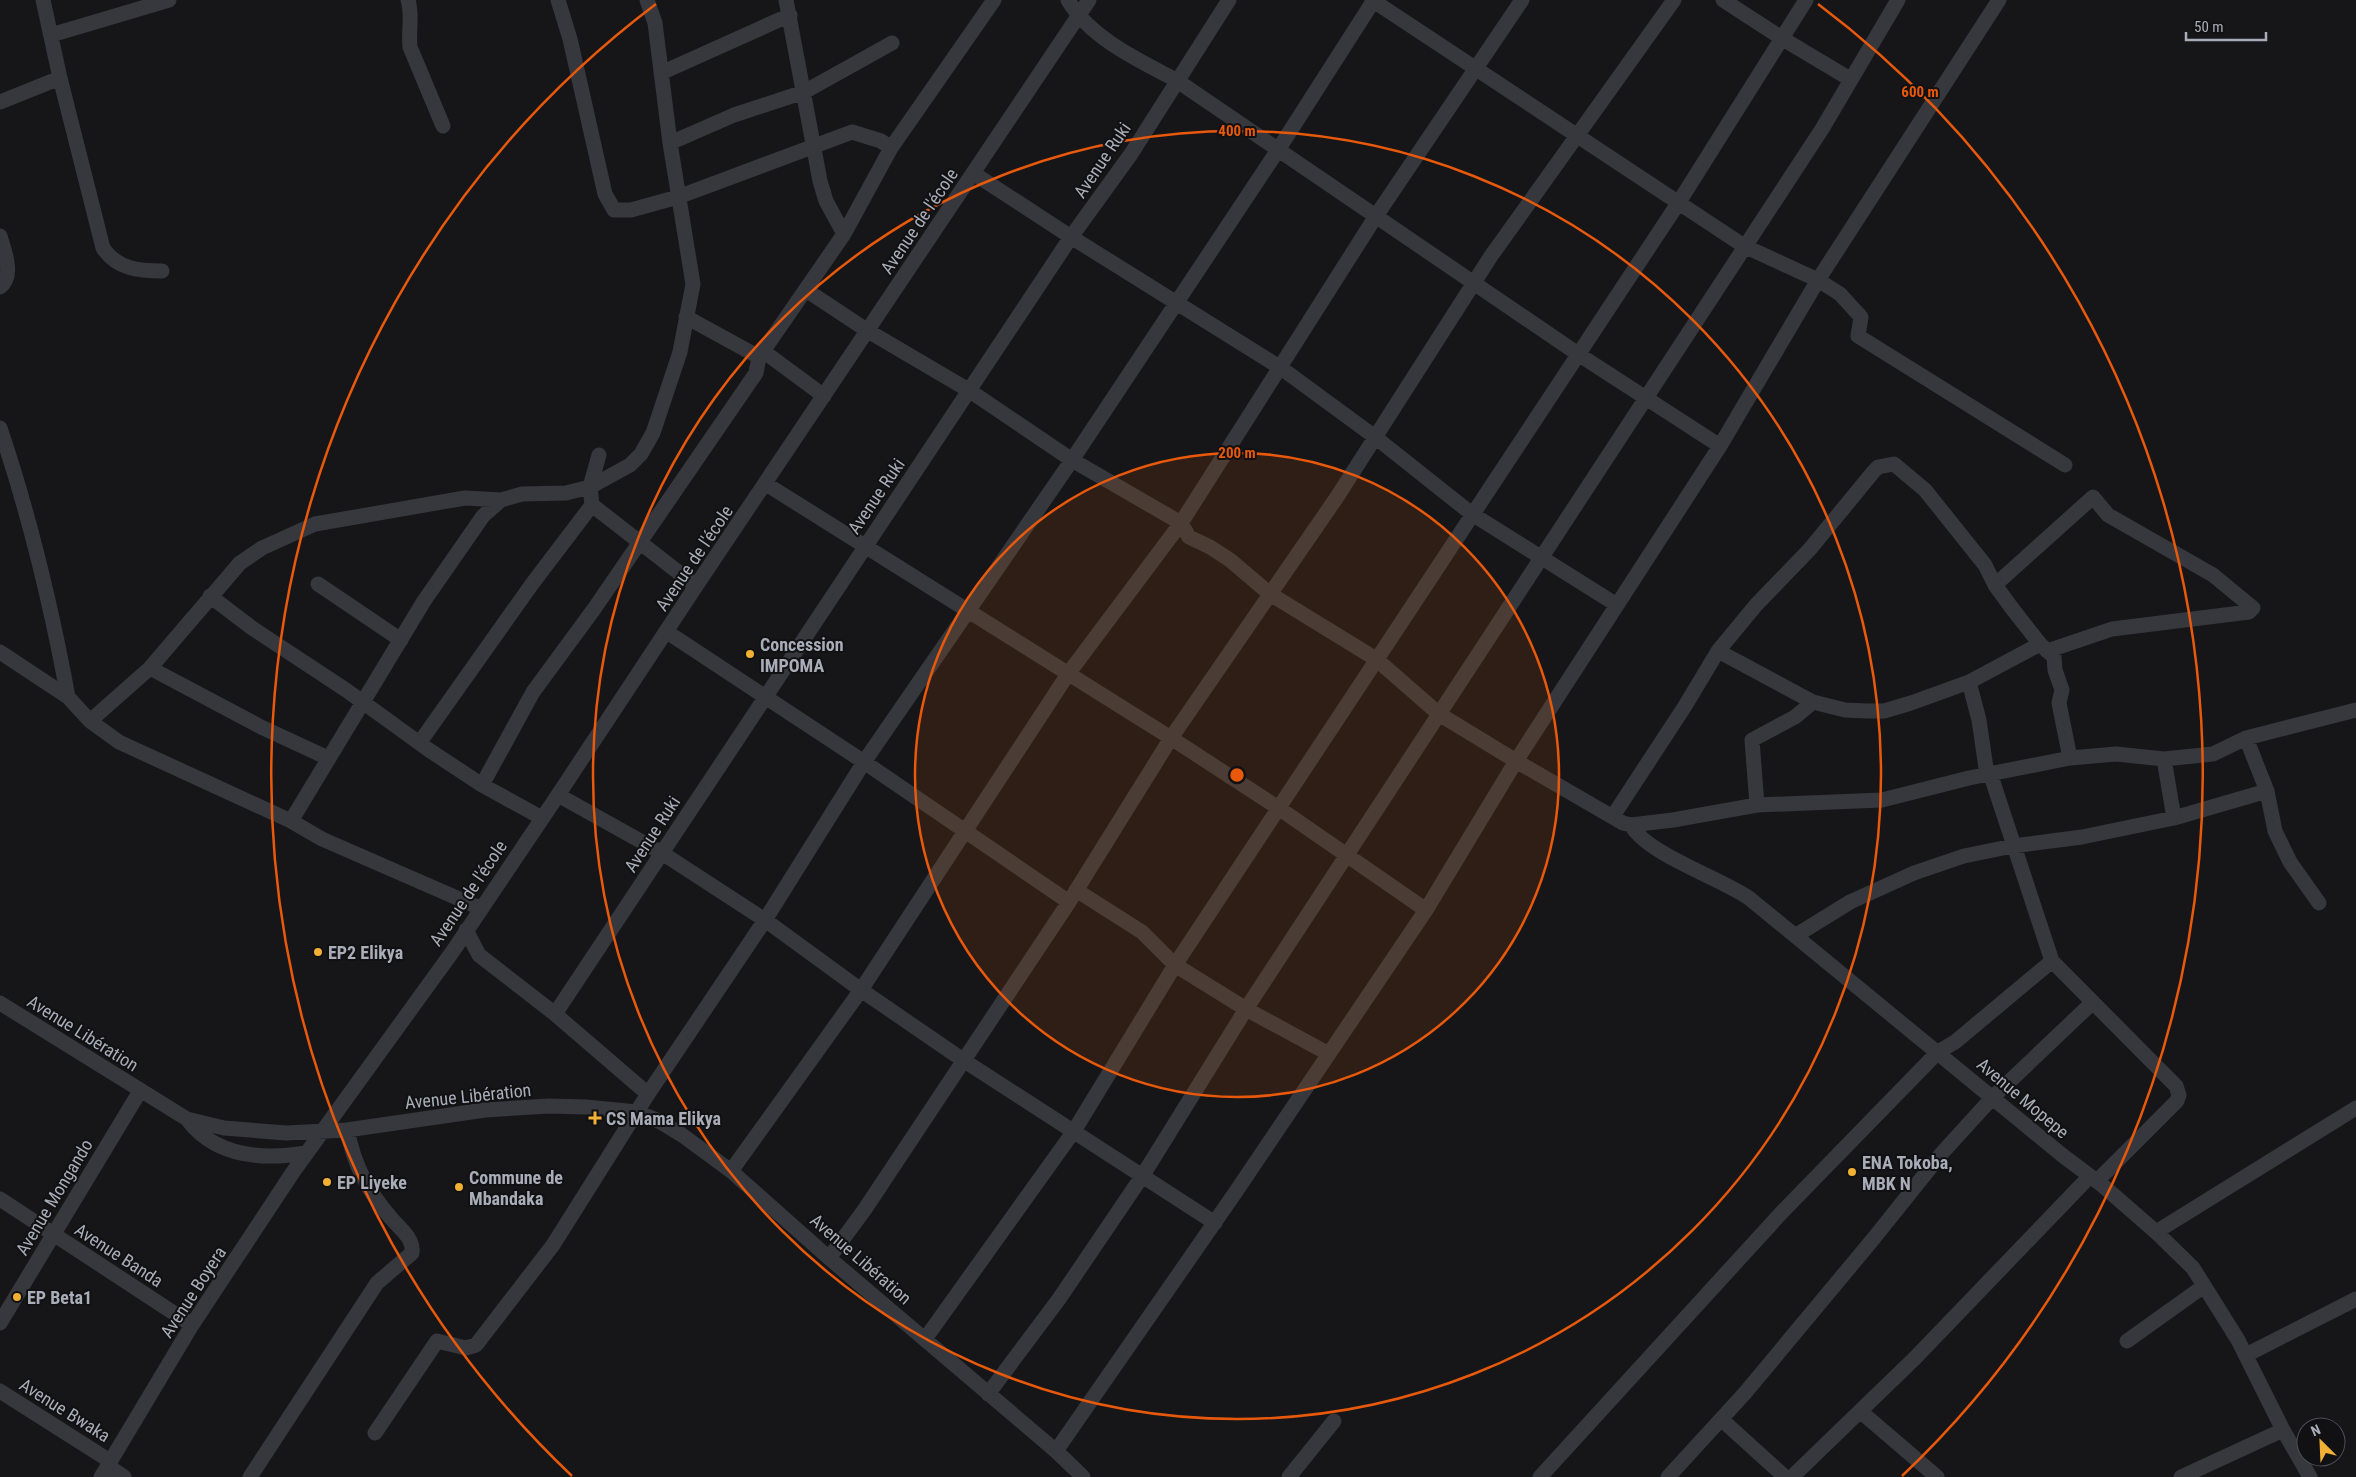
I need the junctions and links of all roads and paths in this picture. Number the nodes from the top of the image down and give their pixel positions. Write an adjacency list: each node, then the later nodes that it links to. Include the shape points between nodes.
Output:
1 (43, 0): 20 (street)
2 (169, 0): 20 (street)
3 (408, 0): 30 (street, via 412,20 408,34 410,47)
4 (558, 0): 37 (street, via 608,203 614,210 631,210)
5 (647, 0): 24 (street, via 655,23)
6 (786, 0): 18 (street)
7 (994, 0): 34 (street)
8 (1068, 0): 19 (street)
9 (1089, 0): 19 (street, Avenue de l'école)
10 (1229, 0): 27 (street, Avenue Ruki)
11 (1373, 0): 23 (street); 35 (street)
12 (1522, 0): 23 (street)
13 (1674, 0): 31 (street)
14 (1723, 0): 21 (street)
15 (1806, 0): 21 (street)
16 (1898, 0): 26 (street)
17 (1999, 0): 45 (street)
18 (790, 15): 24 (street); 28 (street)
19 (1077, 16): 27 (street, via 1128,55); 36 (street, Avenue de l'école)
20 (51, 35): 25 (street)
21 (1782, 39): 26 (street); 38 (street)
22 (892, 43): 28 (street)
23 (1476, 69): 31 (street); 39 (street)
24 (661, 73): 32 (street)
25 (60, 78): 29 (street); 44 (street, via 103,248 110,259 121,266)
26 (1850, 79): 43 (street, via 1822,129)
27 (1176, 80): 35 (street); 42 (street, Avenue Ruki, via 1131,154)
28 (804, 92): 32 (street, via 734,115); 33 (street)
29 (0, 102)
30 (443, 126)
31 (1578, 135): 38 (street); 46 (street)
32 (670, 143): 37 (street)
33 (815, 147): 34 (street, via 852,132 881,140); 37 (street); 40 (street, via 826,201)
34 (891, 148): 40 (street)
35 (1278, 150): 39 (street); 49 (street)
36 (973, 173): 42 (street); 51 (street, Avenue de l'école)
37 (678, 197): 50 (street, via 693,284)
38 (1679, 202): 43 (street); 53 (street)
39 (1376, 216): 46 (street); 54 (street)
40 (844, 234): 48 (street)
41 (0, 236): 47 (street, via 8,273)
42 (1071, 238): 49 (street); 55 (street, Avenue Ruki)
43 (1744, 246): 45 (street); 57 (street)
44 (162, 271)
45 (1818, 280): 60 (street); 63 (street, via 1840,294 1861,317 1858,336)
46 (1474, 282): 53 (street); 59 (street)
47 (0, 287)
48 (806, 290): 51 (street); 52 (street)
49 (1176, 304): 54 (street); 62 (street)
50 (686, 318): 52 (street); 65 (street, via 676,366 641,454 618,473)
51 (868, 331): 55 (street); 56 (street, Avenue de l'école)
52 (762, 354): 56 (street); 70 (street, via 756,373)
53 (1578, 354): 57 (street); 68 (street)
54 (1281, 368): 59 (street); 69 (street)
55 (970, 391): 62 (street); 71 (street, Avenue Ruki)
56 (824, 396): 64 (street, Avenue de l'école)
57 (1645, 398): 60 (street); 72 (street)
58 (0, 428): 90 (street, via 26,505)
59 (1375, 437): 68 (street); 76 (street)
60 (1720, 446): 78 (street)
61 (599, 455): 65 (street)
62 (1072, 460): 69 (street); 79 (street)
63 (2065, 465)
64 (766, 484): 71 (street); 75 (street, Avenue de l'école)
65 (590, 487): 66 (street, via 566,493 522,494); 67 (street)
66 (501, 500): 77 (street, via 465,498 316,524 262,548 240,563); 81 (street, via 468,536)
67 (592, 505): 70 (street); 98 (street, via 526,591)
68 (1472, 514): 72 (street); 85 (street)
69 (1181, 523): 76 (street, via 1188,537 1230,560); 87 (street)
70 (640, 544): 75 (street); 105 (street, via 533,692)
71 (866, 546): 79 (street); 89 (street, Avenue Ruki)
72 (1542, 556): 78 (street); 94 (street)
73 (318, 584): 81 (street)
74 (1995, 585): 82 (street); 82 (street, via 2093,497 2108,515 2213,575 2253,608 2249,612 2112,629); 83 (street, via 1985,565 1926,490 1894,464 1878,467)
75 (696, 586): 80 (street, Avenue de l'école)
76 (1270, 594): 85 (street); 96 (street)
77 (210, 596): 86 (street); 91 (street)
78 (1617, 605): 102 (street)
79 (968, 611): 87 (street); 103 (street)
80 (667, 632): 89 (street); 107 (street, Avenue de l'école)
81 (400, 640): 91 (street)
82 (2043, 647): 88 (street); 100 (street, via 2054,657 2062,690 2059,703)
83 (1718, 651): 92 (street); 110 (street, via 1686,706)
84 (0, 652): 90 (street)
85 (1376, 659): 94 (street); 109 (street)
86 (150, 668): 95 (street); 99 (street)
87 (1068, 674): 96 (street); 115 (street)
88 (1969, 682): 92 (street, via 1884,711 1845,710); 104 (street, via 1980,720 1986,768)
89 (764, 697): 103 (street); 117 (street, Avenue Ruki)
90 (68, 698): 95 (street)
91 (362, 701): 98 (street); 99 (street)
92 (1813, 702): 108 (street, via 1796,717 1752,740)
93 (2356, 710): 97 (street)
94 (1439, 714): 102 (street); 118 (street)
95 (90, 720): 113 (street, via 119,742)
96 (1171, 738): 109 (street); 119 (street)
97 (2246, 738): 101 (street, via 2213,754); 106 (street)
98 (420, 742): 105 (street)
99 (328, 758): 113 (street)
100 (2070, 758): 101 (street, via 2116,754); 104 (street)
101 (2164, 759): 112 (street)
102 (1516, 761): 110 (street); 122 (street)
103 (864, 762): 115 (street); 123 (street)
104 (1990, 773): 108 (street, via 1882,800); 116 (street)
105 (482, 785): 111 (street)
106 (2267, 791): 112 (street); 120 (street, via 2276,831 2286,854)
107 (558, 796): 111 (street, Avenue de l'école); 117 (street)
108 (1757, 805): 114 (street)
109 (1280, 808): 118 (street); 129 (street)
110 (1613, 816): 114 (street)
111 (542, 818): 121 (street, Avenue de l'école)
112 (2174, 818): 116 (street, via 2082,837)
113 (291, 821): 121 (street, via 322,839)
114 (1631, 824): 125 (street, Avenue Mopepe, via 1647,844 1732,886)
115 (966, 831): 119 (street); 130 (street)
116 (2013, 846): 125 (street, via 1964,856 1914,873 1850,902); 128 (street)
117 (662, 853): 123 (street); 134 (street, Avenue Ruki)
118 (1347, 856): 122 (street); 133 (street)
119 (1072, 896): 129 (street, via 1142,932); 137 (street)
120 (2319, 903)
121 (480, 908): 124 (street, Avenue de l'école)
122 (1426, 910): 136 (street)
123 (765, 920): 130 (street); 139 (street)
124 (466, 930): 126 (street, Avenue de l'école); 127 (street)
125 (1795, 936): 135 (street, Avenue Mopepe)
126 (452, 951): 127 (street); 145 (street, Avenue de l'école)
127 (479, 955): 134 (street)
128 (2052, 961): 131 (street); 135 (street, via 1955,1042)
129 (1175, 965): 133 (street); 146 (street)
130 (861, 990): 137 (street); 148 (street)
131 (2093, 1002): 140 (street); 150 (street, via 2176,1086 2179,1095 2178,1101)
132 (0, 1003): 138 (street, Avenue Libération)
133 (1246, 1009): 136 (street); 149 (street)
134 (555, 1014): 139 (street)
135 (1938, 1052): 140 (street, Avenue Mopepe); 176 (street, via 1783,1211)
136 (1329, 1054): 152 (street)
137 (963, 1060): 146 (street); 155 (street)
138 (140, 1091): 143 (street, Avenue Libération); 154 (street, Avenue Mongando)
139 (648, 1094): 142 (street)
140 (1993, 1097): 150 (street, Avenue Mopepe); 166 (street, via 1942,1153)
141 (2356, 1108): 153 (street)
142 (637, 1112): 144 (street, Avenue Libération, via 586,1107 485,1110); 148 (street, Avenue Libération, via 682,1134); 169 (street, via 553,1245 476,1345 466,1348 437,1341)
143 (186, 1119): 145 (street, Avenue Libération, via 256,1132); 147 (street, via 203,1138 236,1153 280,1157)
144 (346, 1130): 145 (street, Avenue Libération); 173 (street, via 358,1172 370,1192 408,1236 412,1253 377,1283)
145 (323, 1131): 147 (street, Avenue Boyera)
146 (1074, 1131): 149 (street); 160 (street)
147 (306, 1153): 159 (street, Avenue Boyera)
148 (731, 1171): 155 (street, Avenue Libération)
149 (1143, 1175): 152 (street); 164 (street, via 1059,1299)
150 (2093, 1178): 153 (street, Avenue Mopepe); 165 (street)
151 (0, 1199): 154 (street, Avenue Banda)
152 (1215, 1223): 170 (street)
153 (2156, 1232): 156 (street, Avenue Mopepe, via 2181,1254)
154 (53, 1234): 158 (street, Avenue Mongando); 159 (street, Avenue Banda)
155 (829, 1258): 160 (street, Avenue Libération)
156 (2204, 1286): 161 (street); 162 (street, Avenue Mopepe)
157 (2356, 1299): 162 (street)
158 (0, 1323)
159 (192, 1325): 171 (street, Avenue Boyera)
160 (926, 1339): 164 (street, Avenue Libération)
161 (2127, 1341)
162 (2246, 1355): 168 (street, Avenue Mopepe)
163 (0, 1391): 171 (street, Avenue Bwaka)
164 (988, 1394): 170 (street, Avenue Libération)
165 (1860, 1411): 179 (street); 180 (street)
166 (1721, 1419): 177 (street); 178 (street)
167 (1334, 1421): 175 (street)
168 (2283, 1430): 181 (street); 182 (street, Avenue Mopepe)
169 (375, 1433)
170 (1056, 1451): 174 (street, Avenue Libération)
171 (106, 1468): 172 (street, Avenue Bwaka)
172 (124, 1477)
173 (250, 1477)
174 (1083, 1477)
175 (1289, 1477)
176 (1540, 1477)
177 (1668, 1477)
178 (1785, 1477)
179 (1792, 1477)
180 (1937, 1477)
181 (2180, 1477)
182 (2310, 1477)

